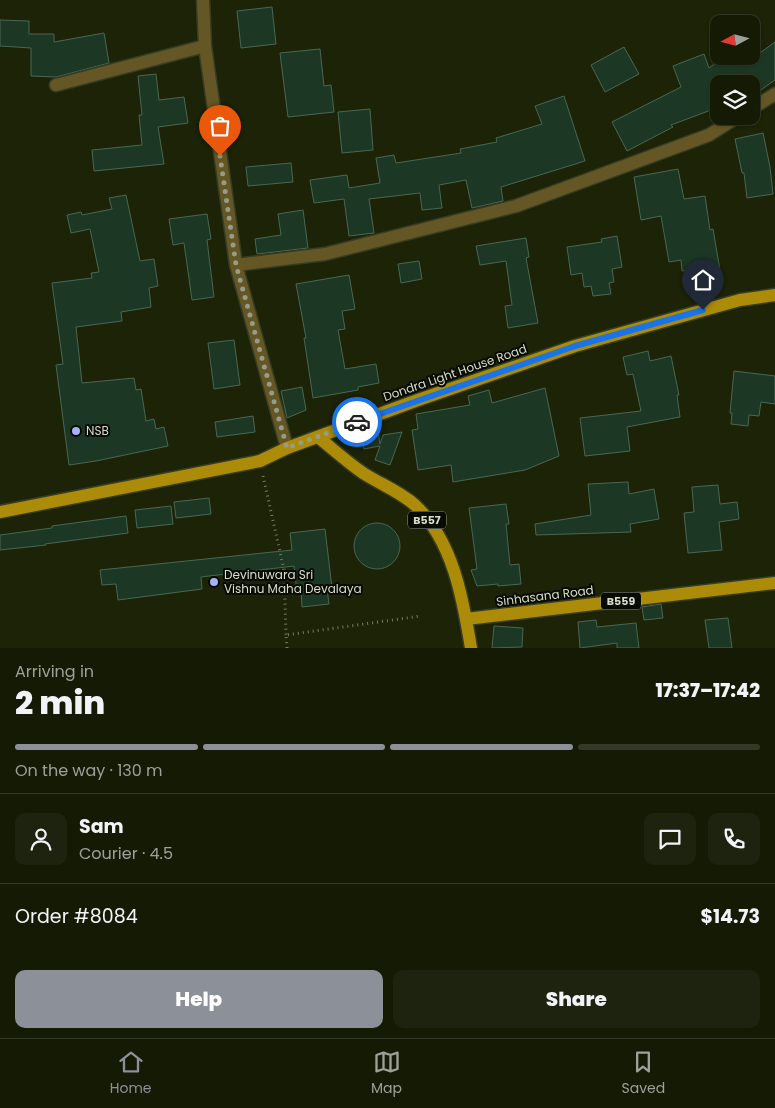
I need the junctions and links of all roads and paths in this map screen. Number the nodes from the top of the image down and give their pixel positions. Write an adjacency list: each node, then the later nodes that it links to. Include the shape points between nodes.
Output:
1 (203, 0): 2 (street)
2 (205, 46): 3 (street); 7 (street)
3 (56, 85)
4 (775, 94): 5 (street)
5 (760, 103)
6 (725, 125): 7 (street, via 709,135 516,206 325,254)
7 (236, 265): 10 (street)
8 (775, 295): 9 (main road, Dondra Light House Road, via 740,300 575,346)
9 (318, 437): 10 (main road, Dondra Light House Road); 15 (main road, B557, via 363,472 398,492 421,513 440,538 448,556)
10 (287, 448): 11 (main road, Dondra Light House Road)
11 (260, 461): 12 (main road, Dondra Light House Road); 16 (path, via 284,570)
12 (0, 512)
13 (775, 583): 15 (main road, Sinhasana Road / B559)
14 (421, 616): 16 (path)
15 (466, 619): 18 (main road, B557)
16 (286, 635): 17 (path)
17 (286, 648)
18 (471, 648)

